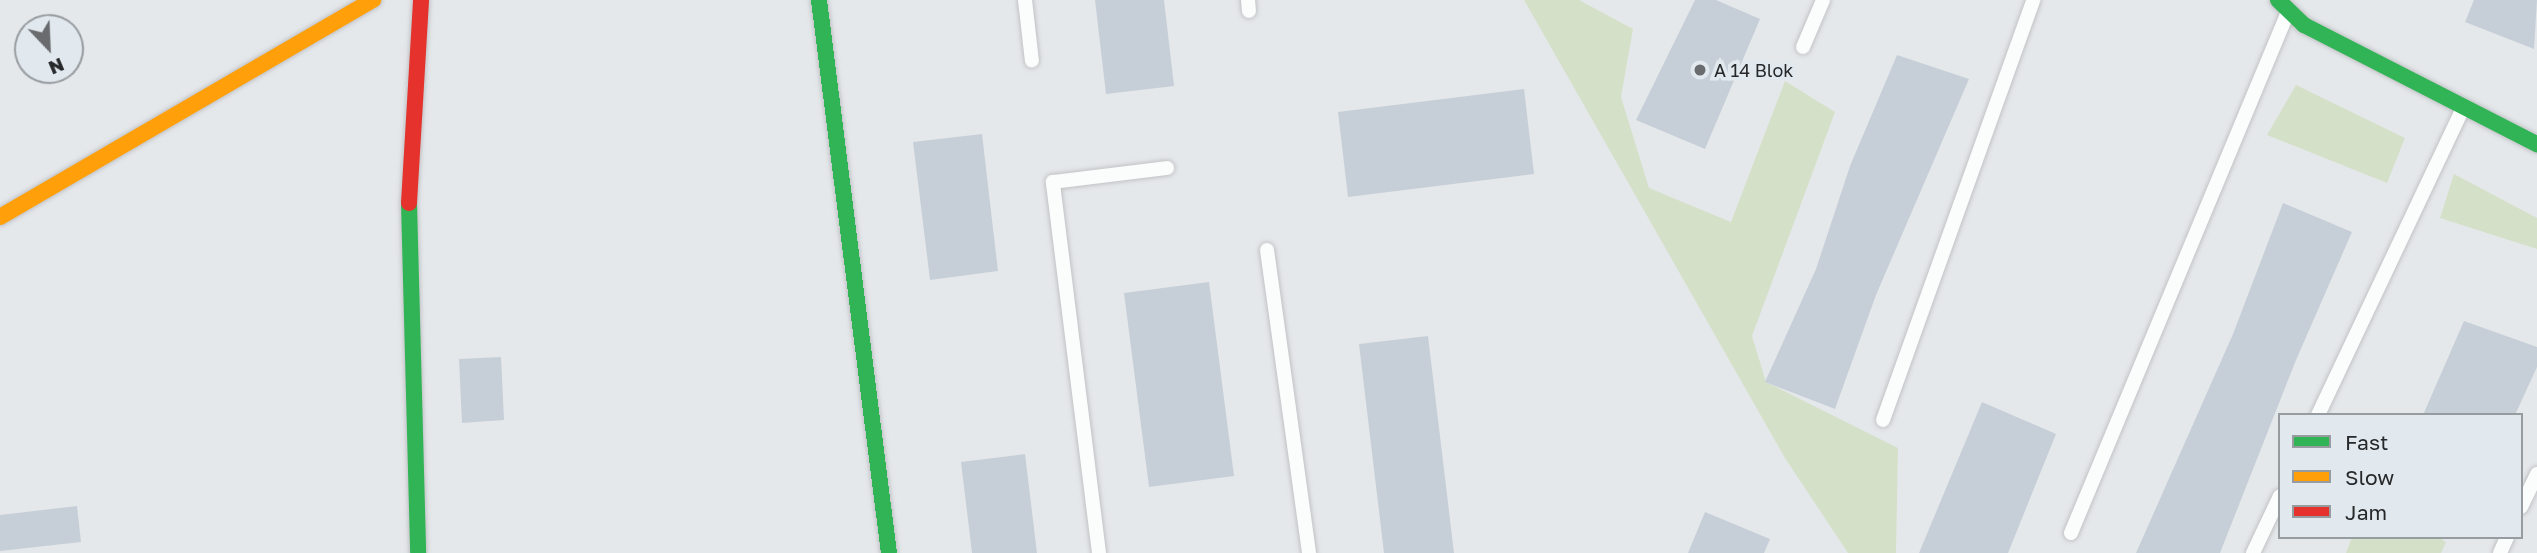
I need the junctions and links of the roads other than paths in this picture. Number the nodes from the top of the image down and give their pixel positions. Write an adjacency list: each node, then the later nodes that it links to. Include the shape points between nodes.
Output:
1 (373, 0): 13 (street)
2 (421, 0): 21 (street, via 408,226)
3 (819, 0): 22 (street)
4 (1025, 0): 9 (lane)
5 (1823, 0): 8 (lane)
6 (2033, 0): 16 (lane)
7 (2283, 5): 10 (street, via 2304,25); 20 (lane)
8 (1803, 47)
9 (1032, 61)
10 (2463, 108): 11 (street); 15 (lane)
11 (2537, 144)
12 (1167, 168): 23 (lane, via 1053,182)
13 (0, 217)
14 (1267, 250): 24 (lane)
15 (2319, 413)
16 (1883, 421)
17 (2537, 474): 19 (lane)
18 (2278, 500): 25 (lane)
19 (2523, 503)
20 (2071, 533)
21 (418, 553)
22 (889, 553)
23 (1099, 553)
24 (1309, 553)
25 (2253, 553)

